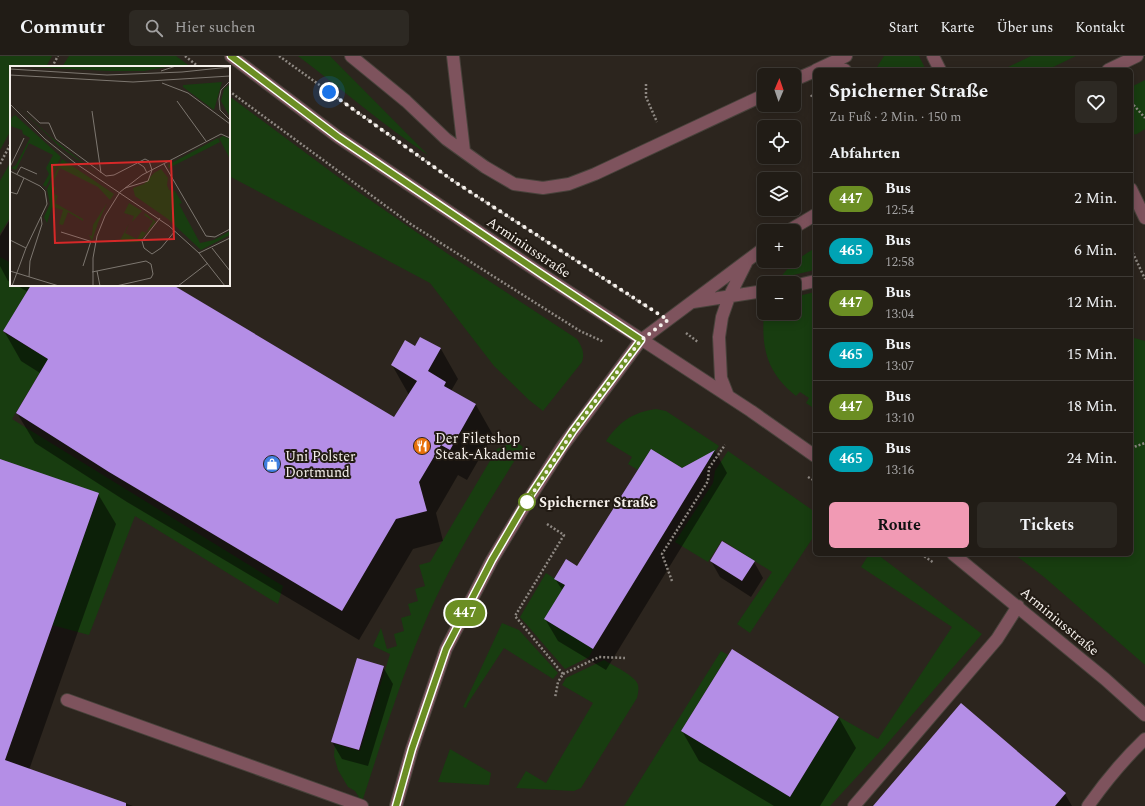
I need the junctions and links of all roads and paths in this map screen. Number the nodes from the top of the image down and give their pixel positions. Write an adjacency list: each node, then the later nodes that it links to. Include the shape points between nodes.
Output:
1 (58, 56): 10 (path)
2 (186, 56): 11 (path)
3 (231, 56): 39 (street, Arminiusstraße, via 338,137)
4 (279, 56): 37 (path, via 455,182)
5 (351, 56): 22 (street, via 406,101 446,139)
6 (453, 56): 22 (street)
7 (846, 56): 12 (street)
8 (933, 56): 13 (street)
9 (1136, 56): 14 (street)
10 (53, 66)
11 (198, 66)
12 (821, 68)
13 (939, 68)
14 (1112, 68)
15 (813, 72): 16 (street)
16 (801, 77)
17 (230, 92): 38 (path, via 409,223)
18 (757, 97): 22 (street, via 569,184 543,188 514,184)
19 (1133, 104): 20 (path)
20 (1145, 118)
21 (10, 145): 23 (path)
22 (464, 151)
23 (0, 164)
24 (1133, 193): 26 (street)
25 (813, 216): 27 (street)
26 (1145, 218)
27 (800, 224)
28 (757, 253): 30 (street)
29 (1133, 253): 31 (path)
30 (748, 260): 35 (street); 36 (street)
31 (1145, 279)
32 (813, 281): 33 (street)
33 (801, 284)
34 (757, 292): 35 (street)
35 (729, 297): 36 (street); 40 (street, via 722,317)
36 (692, 302): 37 (street)
37 (668, 320): 39 (street); 40 (path)
38 (580, 331)
39 (641, 340): 41 (street, Arminiusstraße); 57 (street, via 573,431 526,502 492,560 446,649 412,749)
40 (719, 357): 41 (street, via 721,378)
41 (728, 396): 45 (street, Arminiusstraße)
42 (1145, 443): 44 (path)
43 (725, 445): 48 (path, via 709,468 708,481 662,554)
44 (1133, 447)
45 (813, 455)
46 (547, 524): 51 (path, via 564,535 515,616)
47 (956, 556): 49 (street, Arminiusstraße)
48 (672, 581)
49 (1018, 606): 54 (street, Arminiusstraße); 58 (street, via 997,639)
50 (625, 658): 51 (path, via 599,657)
51 (563, 674): 52 (path, via 558,682)
52 (555, 698)
53 (67, 700): 56 (street)
54 (1145, 715)
55 (1145, 739): 59 (street, via 1108,778)
56 (354, 805)
57 (396, 806)
58 (854, 806)
59 (1088, 806)

